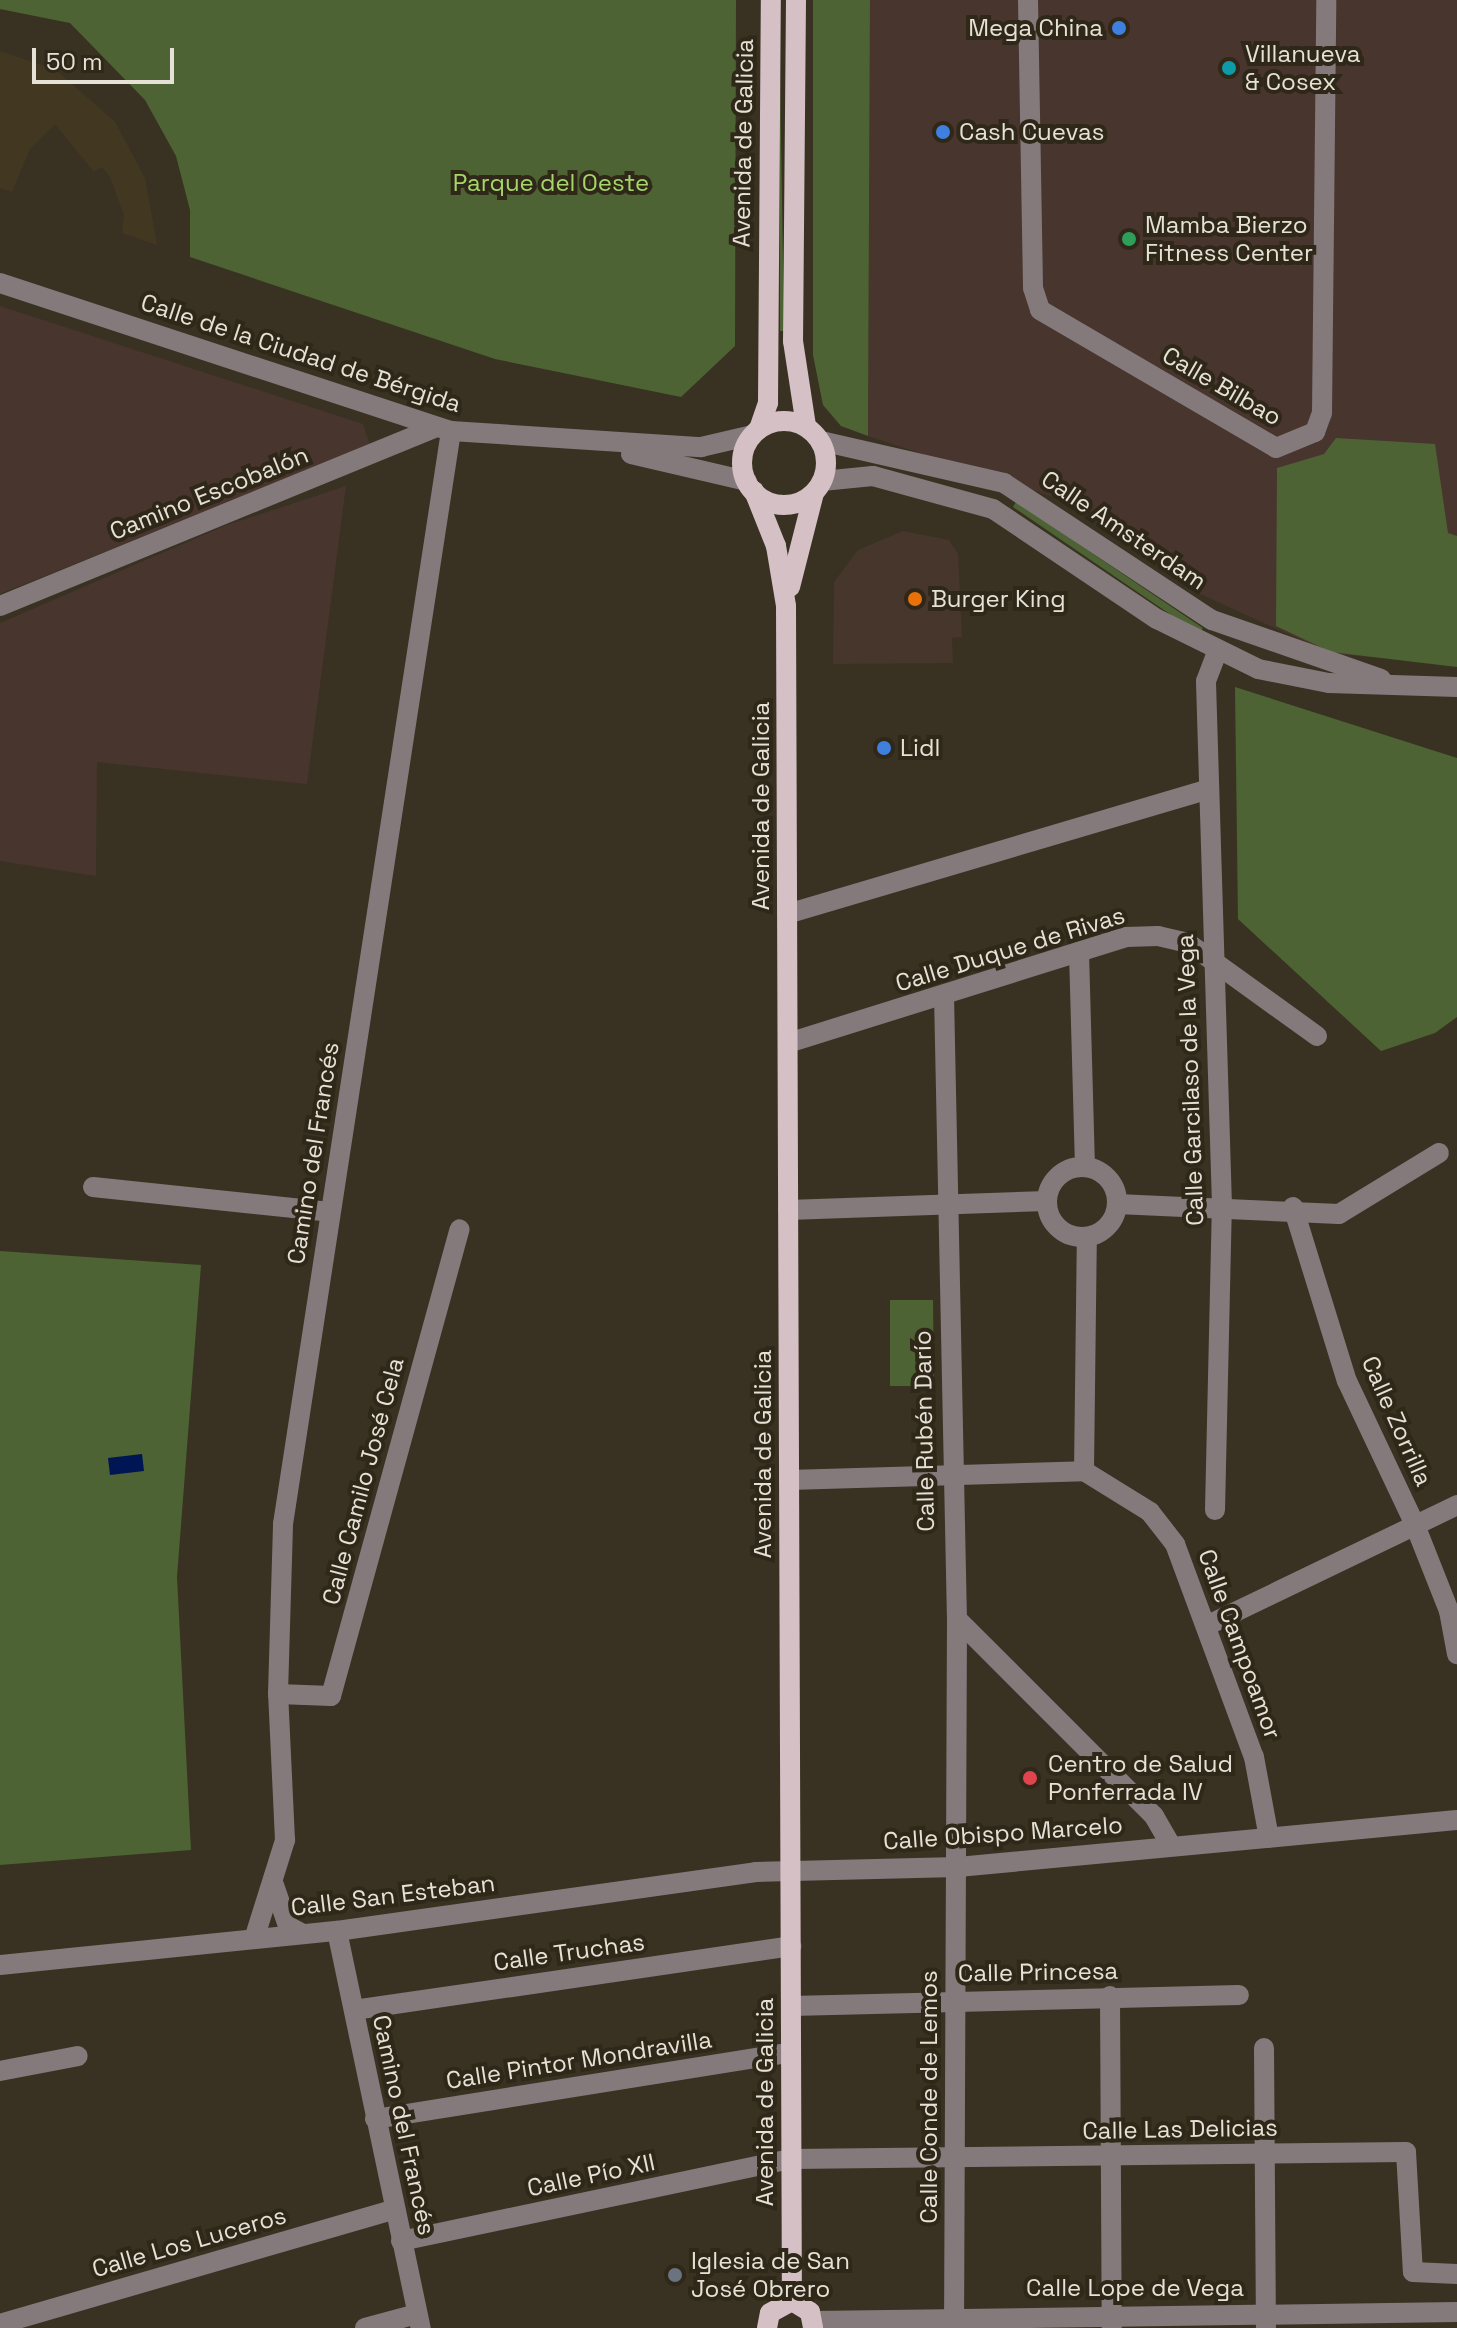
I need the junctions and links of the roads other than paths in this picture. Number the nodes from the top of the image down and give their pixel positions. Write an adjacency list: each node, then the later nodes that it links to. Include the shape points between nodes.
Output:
1 (771, 0): 8 (main road, Avenida de Galicia, via 768,403)
2 (796, 0): 6 (main road, via 793,341)
3 (1028, 0): 4 (street, Calle Bilbao, via 1033,288 1040,310 1276,448 1315,432 1322,413)
4 (1326, 0)
5 (0, 283): 7 (street, Calle de la Ciudad de Bérgida)
6 (806, 426): 8 (main road, via 782,421); 9 (main road)
7 (444, 429): 10 (street, Calle de la Ciudad de Bérgida); 13 (street, Camino Escobalón); 34 (street, Camino del Francés)
8 (756, 432): 10 (street, Calle de la Ciudad de Bérgida, via 701,447); 11 (main road, via 744,452)
9 (821, 441): 12 (main road); 16 (street, Calle Amsterdam, via 1004,483 1070,520 1212,620)
10 (592, 445): 11 (street, Calle de la Ciudad de Bérgida)
11 (750, 486): 12 (main road, via 788,505); 14 (main road, Avenida de Galicia, via 776,546)
12 (818, 487): 14 (main road, Avenida de Galicia); 15 (street, Calle Amsterdam, via 873,476 993,509 1157,619)
13 (0, 606)
14 (786, 606): 19 (main road, Avenida de Galicia)
15 (1218, 650): 16 (street, Calle Amsterdam, via 1258,669 1329,683); 18 (street, Calle Garcilaso de la Vega, via 1206,681)
16 (1392, 684): 17 (street, Calle Amsterdam)
17 (1457, 687)
18 (1208, 789): 19 (street); 21 (street, Calle Garcilaso de la Vega)
19 (787, 914): 24 (main road, Avenida de Galicia)
20 (1079, 952): 21 (street, Calle Duque de Rivas, via 1158,936 1188,943); 22 (street, Calle Duque de Rivas); 26 (street)
21 (1212, 959): 23 (street, Calle Duque de Rivas); 31 (street, Calle Garcilaso de la Vega)
22 (944, 995): 24 (street, Calle Duque de Rivas); 30 (street, Calle Rubén Darío)
23 (1317, 1036)
24 (788, 1043): 33 (main road, Avenida de Galicia)
25 (1439, 1153): 32 (street, via 1339,1214)
26 (1085, 1166): 28 (street, via 1060,1175); 29 (street, via 1114,1187)
27 (93, 1187): 34 (street)
28 (1047, 1201): 30 (street); 36 (street, via 1056,1225)
29 (1117, 1204): 31 (street); 36 (street, via 1110,1224)
30 (946, 1205): 33 (street); 38 (street, Calle Rubén Darío)
31 (1222, 1206): 32 (street); 41 (street, Calle Garcilaso de la Vega)
32 (1293, 1207): 42 (street, Calle Zorrilla, via 1347,1381)
33 (788, 1210): 39 (main road, Avenida de Galicia)
34 (330, 1212): 46 (street, Camino del Francés, via 283,1524)
35 (460, 1229): 46 (street, Calle Camilo José Cela, via 331,1696)
36 (1087, 1237): 37 (street)
37 (1084, 1471): 38 (street); 44 (street, Calle Campoamor, via 1150,1512 1175,1544)
38 (949, 1476): 39 (street); 43 (street, Calle Rubén Darío)
39 (789, 1480): 51 (main road, Avenida de Galicia)
40 (1457, 1505): 42 (street)
41 (1215, 1510)
42 (1415, 1525): 44 (street); 45 (street, Calle Zorrilla, via 1449,1611)
43 (957, 1619): 49 (street, via 1154,1816); 50 (street, Calle Rubén Darío)
44 (1206, 1626): 48 (street, Calle Campoamor, via 1254,1757)
45 (1457, 1654)
46 (278, 1694): 52 (street, Camino del Francés, via 286,1811)
47 (1457, 1820): 48 (street, Calle Obispo Marcelo)
48 (1269, 1838): 49 (street, Calle Obispo Marcelo)
49 (1171, 1846): 50 (street, Calle Obispo Marcelo)
50 (958, 1867): 51 (street, Calle Obispo Marcelo); 60 (street, Calle Conde de Lemos)
51 (790, 1871): 53 (street, Calle San Esteban); 56 (main road, Avenida de Galicia)
52 (274, 1885): 54 (street, Camino del Francés, via 288,1926); 55 (street, Camino del Francés)
53 (337, 1931): 54 (street, Calle San Esteban); 62 (street, Camino del Francés)
54 (301, 1933): 55 (street, Calle San Esteban)
55 (255, 1936): 57 (street, Calle San Esteban)
56 (791, 1946): 61 (main road, Avenida de Galicia); 62 (street, Calle Truchas)
57 (0, 1965)
58 (1239, 1995): 59 (street, Calle Princesa)
59 (1110, 1996): 60 (street, Calle Princesa); 70 (street)
60 (955, 2000): 61 (street, Calle Princesa); 69 (street, Calle Conde de Lemos)
61 (791, 2006): 64 (main road, Avenida de Galicia)
62 (354, 2010): 67 (street, Camino del Francés)
63 (1264, 2048): 68 (street)
64 (791, 2052): 67 (street, Calle Pintor Mondravilla); 71 (main road, Avenida de Galicia)
65 (78, 2056): 66 (street)
66 (0, 2071)
67 (375, 2119): 72 (street, Camino del Francés)
68 (1262, 2154): 70 (street, Calle Las Delicias); 74 (street, Calle Las Delicias, via 1406,2152 1413,2272); 80 (street)
69 (956, 2156): 70 (street, Calle Las Delicias); 71 (street, Calle Las Delicias); 78 (street, Calle Conde de Lemos)
70 (1111, 2156): 79 (street)
71 (791, 2159): 73 (street, Calle Pío XII); 75 (main road, Avenida de Galicia)
72 (393, 2210): 73 (street, Camino del Francés); 81 (street, Calle Los Luceros)
73 (401, 2241): 77 (street, Camino del Francés)
74 (1457, 2274)
75 (792, 2301): 82 (main road); 84 (main road, via 770,2313)
76 (1457, 2312): 80 (street, Calle Lope de Vega)
77 (419, 2321): 83 (street)
78 (954, 2321): 79 (street, Calle Lope de Vega); 82 (street, Calle Lope de Vega)
79 (1112, 2321): 80 (street, Calle Lope de Vega)
80 (1266, 2321)
81 (0, 2324)
82 (814, 2325)
83 (365, 2328)
84 (767, 2328)

